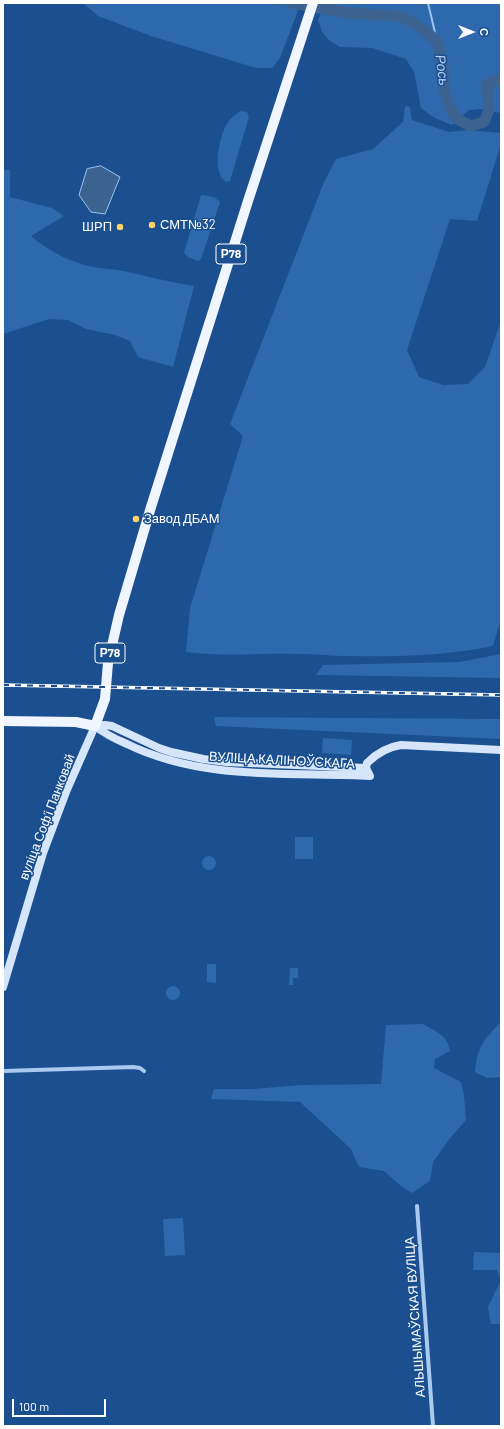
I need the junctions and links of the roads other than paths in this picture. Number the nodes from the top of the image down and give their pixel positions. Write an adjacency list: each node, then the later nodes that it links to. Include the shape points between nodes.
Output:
1 (313, 3): 3 (main road, Р78, via 151,507 121,608 108,663 105,699)
2 (3, 721): 3 (main road, via 76,722)
3 (95, 726): 5 (street, ВУЛІЦА КАЛІНОЎСКАГА, via 112,726 159,748 203,759); 5 (street, ВУЛІЦА КАЛІНОЎСКАГА, via 138,750 171,762 199,768 370,776); 6 (street, вуліца Софʼі Панковай, via 43,853)
4 (501, 750): 5 (street, via 401,745 378,753 367,763)
5 (366, 768)
6 (3, 987)
7 (3, 1071): 8 (street, via 133,1067)
8 (144, 1071)
9 (417, 1206): 10 (street, АЛЬШЫМАЎСКАЯ ВУЛІЦА)
10 (433, 1426)

